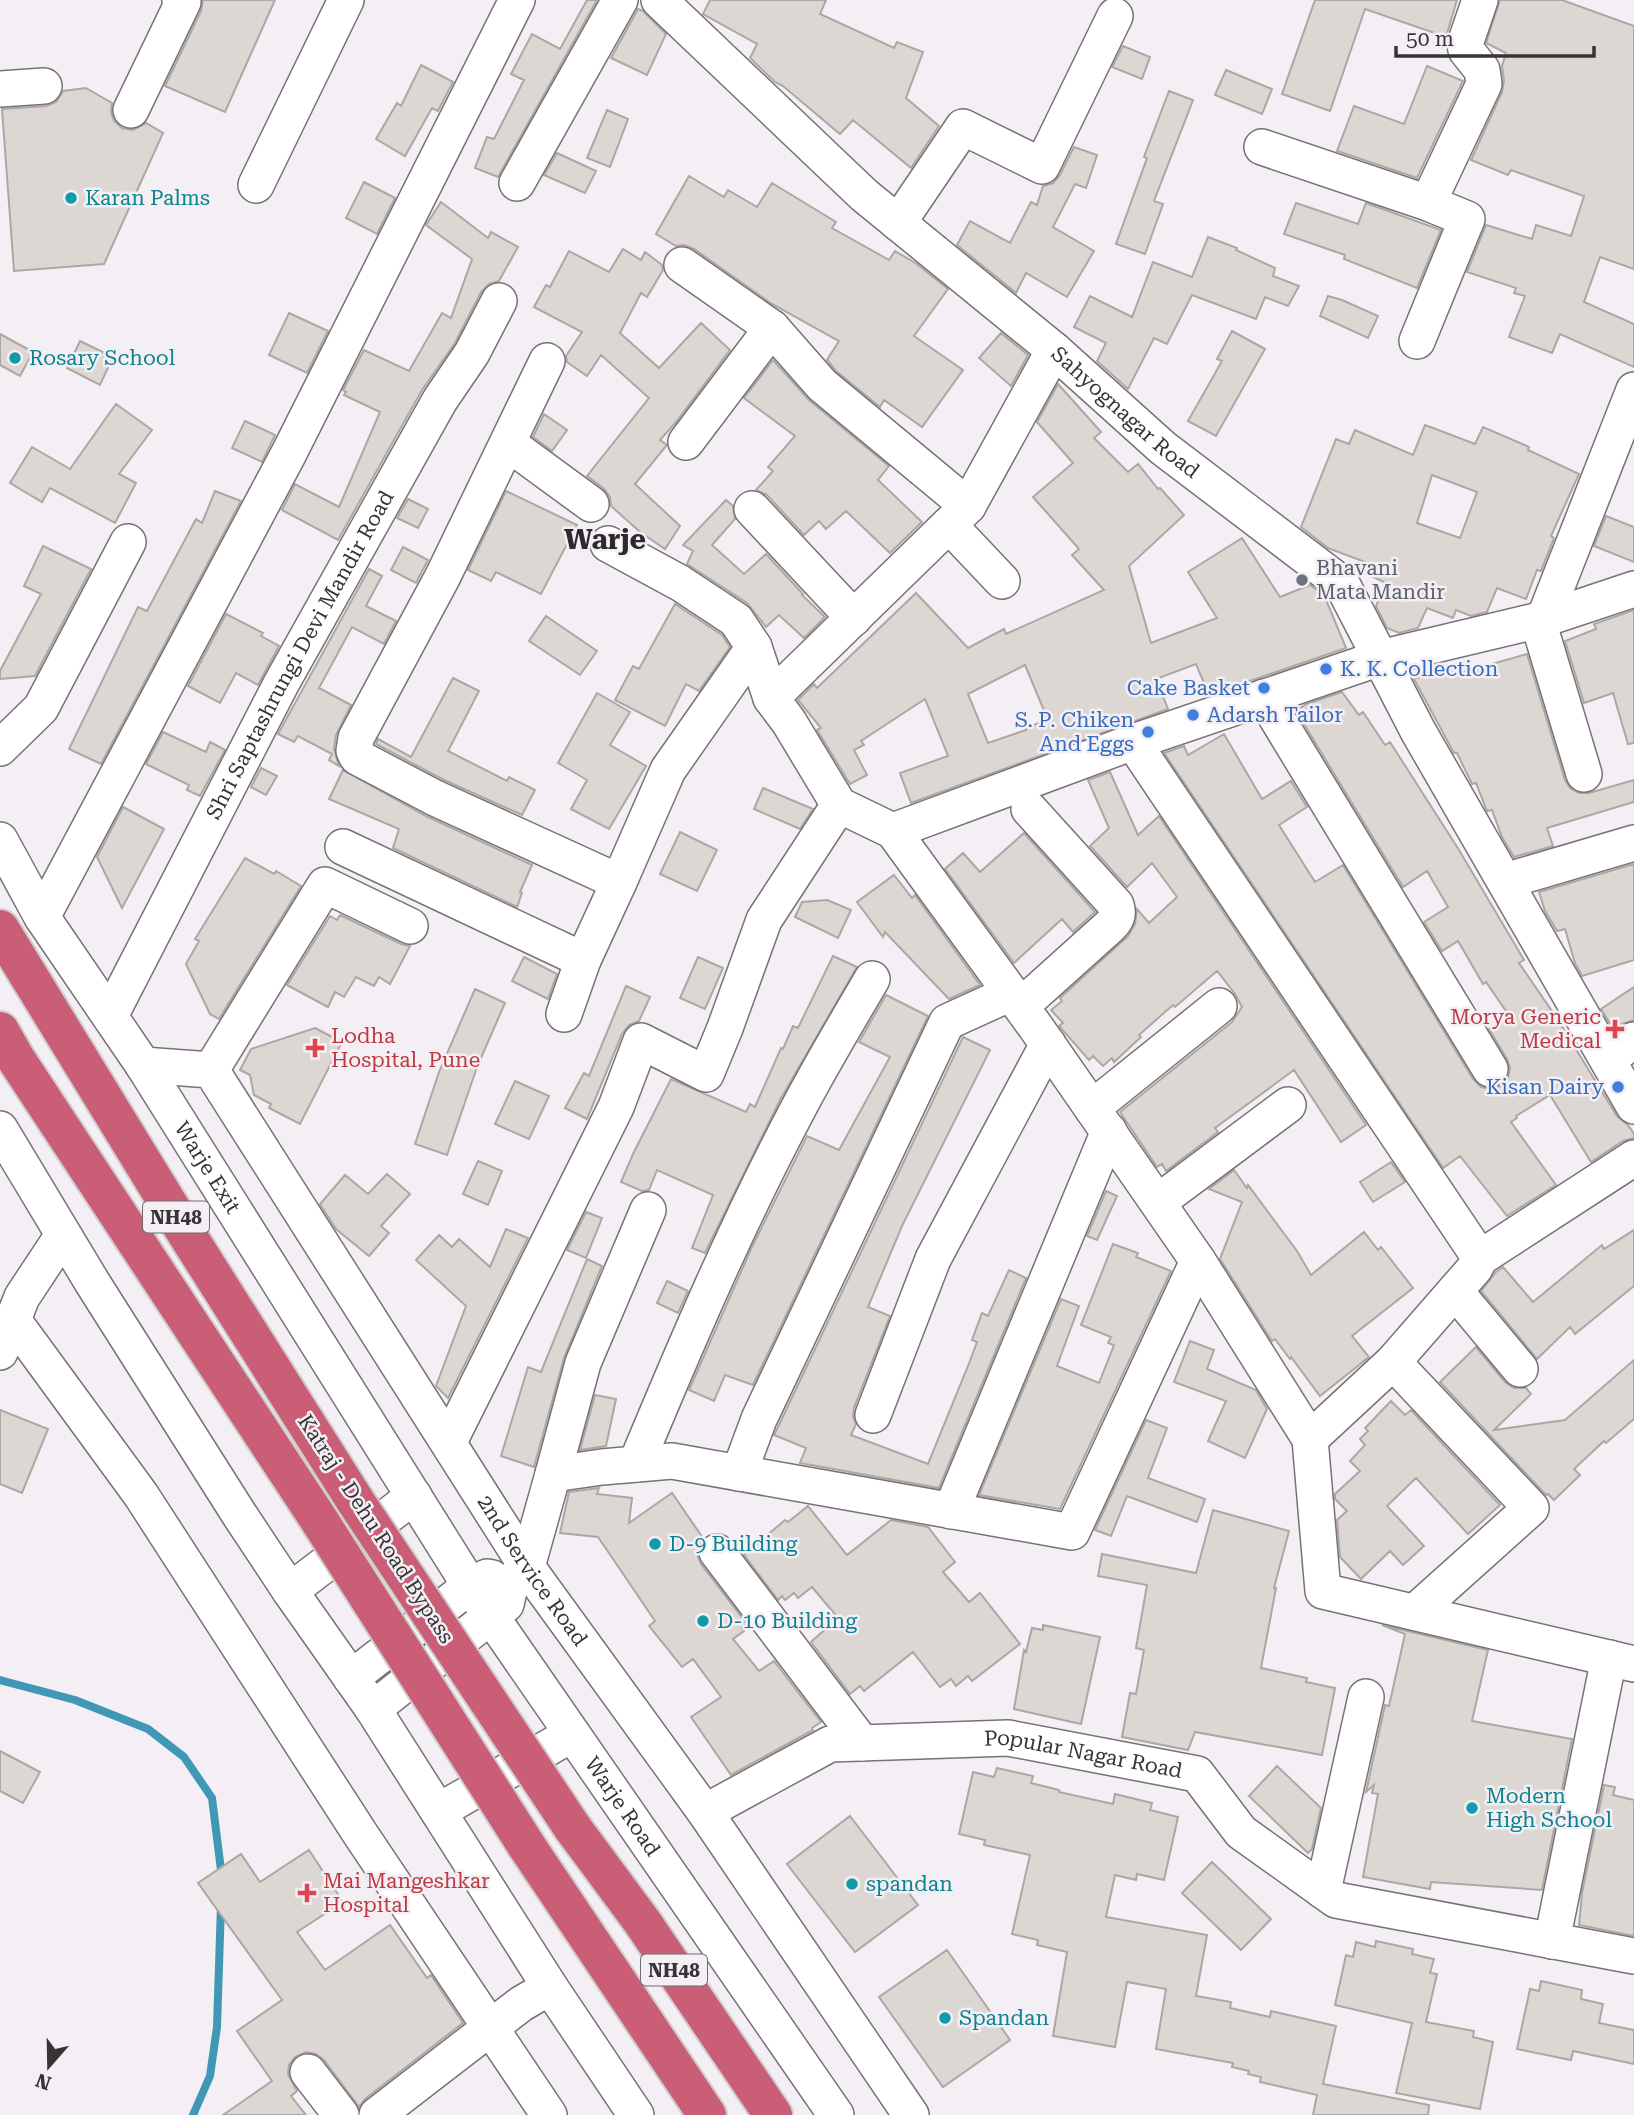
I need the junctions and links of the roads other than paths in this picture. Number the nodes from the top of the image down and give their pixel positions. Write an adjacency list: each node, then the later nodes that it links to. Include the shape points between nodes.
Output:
1 (180, 0): 10 (street, via 183,2)
2 (346, 0): 13 (street)
3 (517, 0): 49 (street, via 289,453)
4 (620, 0): 12 (street)
5 (659, 0): 15 (street, Sahyognagar Road)
6 (1480, 0): 14 (street, via 1465,44 1482,70 1484,84)
7 (1115, 16): 15 (street, via 1042,166 963,127)
8 (44, 86): 9 (street)
9 (0, 89)
10 (131, 110)
11 (1262, 147): 14 (street)
12 (517, 183)
13 (256, 185)
14 (1428, 202): 19 (street, via 1466,219)
15 (898, 223): 20 (street, Sahyognagar Road)
16 (682, 265): 18 (street)
17 (499, 301): 57 (street, Shri Saptashrungi Devi Mandir Road, via 281,684)
18 (772, 328): 23 (street); 27 (street, via 822,385)
19 (1417, 341)
20 (1054, 351): 27 (street); 35 (street, Sahyognagar Road, via 1163,448 1342,584)
21 (547, 360): 24 (street)
22 (1634, 390): 33 (street)
23 (686, 442)
24 (509, 443): 25 (street); 48 (street, via 356,738 354,751 357,757 435,798)
25 (591, 504)
26 (752, 509): 32 (street)
27 (958, 516): 30 (street); 32 (street)
28 (128, 542): 39 (street, via 41,708)
29 (608, 544): 34 (street, via 736,620)
30 (1002, 582)
31 (1634, 589): 33 (street)
32 (854, 618): 37 (street)
33 (1541, 620): 35 (street); 40 (street)
34 (754, 647): 37 (street); 48 (street, via 668,770)
35 (1380, 658): 36 (street); 47 (street, Sahyognagar Road)
36 (1264, 697): 38 (street); 62 (street)
37 (771, 698): 41 (street)
38 (1133, 743): 43 (street); 72 (street)
39 (0, 748)
40 (1584, 774)
41 (839, 805): 43 (street); 81 (street, via 764,919 706,1074 641,1041 616,1107)
42 (1029, 809): 54 (street, via 1119,912 1111,926)
43 (893, 831): 54 (street)
44 (0, 840): 49 (street, Warje Exit)
45 (1634, 844): 47 (street)
46 (343, 847): 52 (street)
47 (1505, 881): 60 (street, Sahyognagar Road)
48 (619, 882): 52 (street)
49 (42, 917): 57 (street, Warje Exit)
50 (410, 926): 63 (street, via 325,885)
51 (0, 929): 112 (highway, Katraj - Dehu Road Bypass / NH48, bridge, via 356,1502 572,1827)
52 (583, 960): 56 (street)
53 (872, 979): 82 (street, via 798,1108 752,1201)
54 (1016, 1000): 59 (street); 83 (street, via 947,1022 759,1419)
55 (1219, 1006): 66 (street)
56 (564, 1014)
57 (110, 1016): 61 (street, Warje Exit)
58 (0, 1031): 111 (highway, Katraj - Dehu Road Bypass / NH48, bridge, via 526,1845)
59 (1048, 1044): 66 (street); 79 (street, via 933,1259)
60 (1621, 1050): 65 (street, Sahyognagar Road)
61 (143, 1065): 63 (street); 85 (street, Warje Exit)
62 (1490, 1069)
63 (211, 1070): 81 (street, 2nd Service Road)
64 (1288, 1105): 69 (street)
65 (1634, 1106)
66 (1100, 1120): 69 (street); 86 (street)
67 (0, 1129): 71 (street)
68 (1634, 1158): 72 (street)
69 (1158, 1202): 73 (street)
70 (648, 1210): 84 (street, via 583,1363)
71 (63, 1235): 75 (street, via 22,1297); 90 (street)
72 (1480, 1258): 74 (street)
73 (1198, 1261): 80 (street); 86 (street, via 1072,1532)
74 (1455, 1291): 77 (street); 78 (street)
75 (13, 1320): 76 (street); 105 (street, via 141,1495)
76 (0, 1352)
77 (1393, 1362): 80 (street); 91 (street, via 1531,1508)
78 (1520, 1369)
79 (873, 1415)
80 (1310, 1439): 91 (street, via 1323,1591)
81 (449, 1443): 88 (street, 2nd Service Road)
82 (636, 1464): 83 (street, via 672,1461); 84 (street)
83 (739, 1473): 86 (street)
84 (553, 1474): 88 (street)
85 (414, 1496): 89 (street, Warje Road); 90 (street)
86 (951, 1511)
87 (717, 1552): 98 (street)
88 (519, 1574): 89 (street, via 487,1577); 92 (street, via 506,1604); 100 (street, 2nd Service Road)
89 (471, 1586): 92 (street, Warje Road); 94 (street)
90 (290, 1591): 94 (street)
91 (1415, 1612): 93 (street)
92 (492, 1616): 96 (street); 97 (street, Warje Road)
93 (1621, 1661): 102 (street)
94 (351, 1678): 96 (street)
95 (1366, 1697): 101 (street)
96 (373, 1709): 99 (street)
97 (572, 1734): 99 (street); 113 (street, Warje Road)
98 (862, 1743): 100 (street, Popular Nagar Road, via 830,1744); 101 (street, Popular Nagar Road, via 1008,1738 1197,1774 1241,1832)
99 (439, 1811): 104 (street)
100 (705, 1812): 114 (street, 2nd Service Road)
101 (1323, 1891): 102 (street, Popular Nagar Road, via 1336,1900)
102 (1552, 1941): 103 (street, Popular Nagar Road)
103 (1634, 1956)
104 (550, 1987): 105 (street); 110 (street)
105 (489, 2028): 108 (street); 109 (street)
106 (308, 2072): 107 (street)
107 (341, 2115)
108 (377, 2115)
109 (549, 2115)
110 (636, 2115)
111 (707, 2115)
112 (773, 2115)
113 (835, 2115)
114 (911, 2115)

